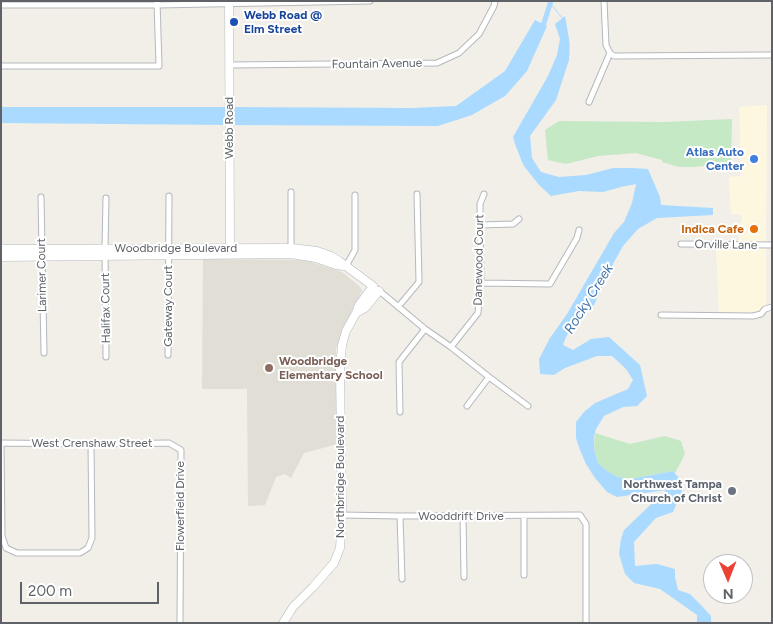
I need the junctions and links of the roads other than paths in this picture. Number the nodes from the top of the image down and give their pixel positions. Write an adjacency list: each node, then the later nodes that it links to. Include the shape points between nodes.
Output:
1 (370, 1): 4 (street)
2 (494, 1): 9 (street, Fountain Avenue, via 479,34 459,52 437,63)
3 (604, 1): 7 (street, via 606,45)
4 (229, 2): 5 (street); 9 (street, Webb Road)
5 (156, 3): 6 (street); 10 (street, via 159,66)
6 (1, 5)
7 (610, 53): 8 (street, via 614,56); 11 (street)
8 (772, 55)
9 (230, 65): 26 (street, Webb Road)
10 (1, 66)
11 (589, 102)
12 (291, 192): 24 (street)
13 (417, 194): 34 (street, via 419,282)
14 (484, 194): 20 (street, Danewood Court, via 480,204)
15 (355, 195): 31 (street, via 355,250)
16 (169, 196): 28 (street, Gateway Court)
17 (41, 197): 29 (street, Larimer Court)
18 (106, 198): 27 (street, Halifax Court)
19 (519, 219): 20 (street, via 513,224)
20 (480, 224): 32 (street, Danewood Court)
21 (579, 230): 32 (street, via 550,284)
22 (680, 244): 23 (street, Orville Lane)
23 (772, 245)
24 (291, 248): 26 (street, Woodbridge Boulevard); 31 (street, Woodbridge Boulevard, via 331,256)
25 (1, 249): 29 (street, Woodbridge Boulevard)
26 (230, 251): 28 (street, Woodbridge Boulevard); 31 (street, Woodbridge Boulevard, via 291,254)
27 (105, 252): 28 (street, Woodbridge Boulevard); 29 (street, Woodbridge Boulevard); 41 (street, Halifax Court)
28 (168, 252): 40 (street, Gateway Court)
29 (42, 253): 30 (street, Woodbridge Boulevard); 39 (street, Larimer Court)
30 (1, 258)
31 (346, 266): 33 (street, Woodbridge Boulevard)
32 (481, 283): 38 (street, Danewood Court, via 478,313)
33 (376, 288): 34 (street, Woodbridge Boulevard); 49 (street, Northbridge Boulevard, via 359,305 342,345)
34 (398, 307): 37 (street, Woodbridge Boulevard)
35 (772, 307): 36 (street, via 753,316)
36 (661, 315)
37 (425, 328): 38 (street, Woodbridge Boulevard); 45 (street, via 399,362)
38 (451, 347): 42 (street, Woodbridge Boulevard)
39 (44, 353)
40 (168, 355)
41 (106, 357)
42 (489, 378): 43 (street); 44 (street, Woodbridge Boulevard)
43 (466, 406)
44 (528, 406)
45 (400, 412)
46 (1, 443): 47 (street, West Crenshaw Street); 47 (street, via 2,536 6,548 17,553 80,553 88,548 92,538)
47 (92, 444): 48 (street, West Crenshaw Street, via 169,443)
48 (181, 450): 56 (street, Flowerfield Drive)
49 (342, 515): 51 (street, Wooddrift Drive); 57 (street, Northbridge Boulevard, via 340,548 334,563 293,607)
50 (464, 515): 51 (street, Wooddrift Drive); 52 (street, Wooddrift Drive); 54 (street)
51 (400, 516): 55 (street)
52 (524, 516): 53 (street); 58 (street, Wooddrift Drive, via 580,514 586,524)
53 (524, 575)
54 (464, 577)
55 (402, 579)
56 (180, 623)
57 (283, 623)
58 (586, 623)

